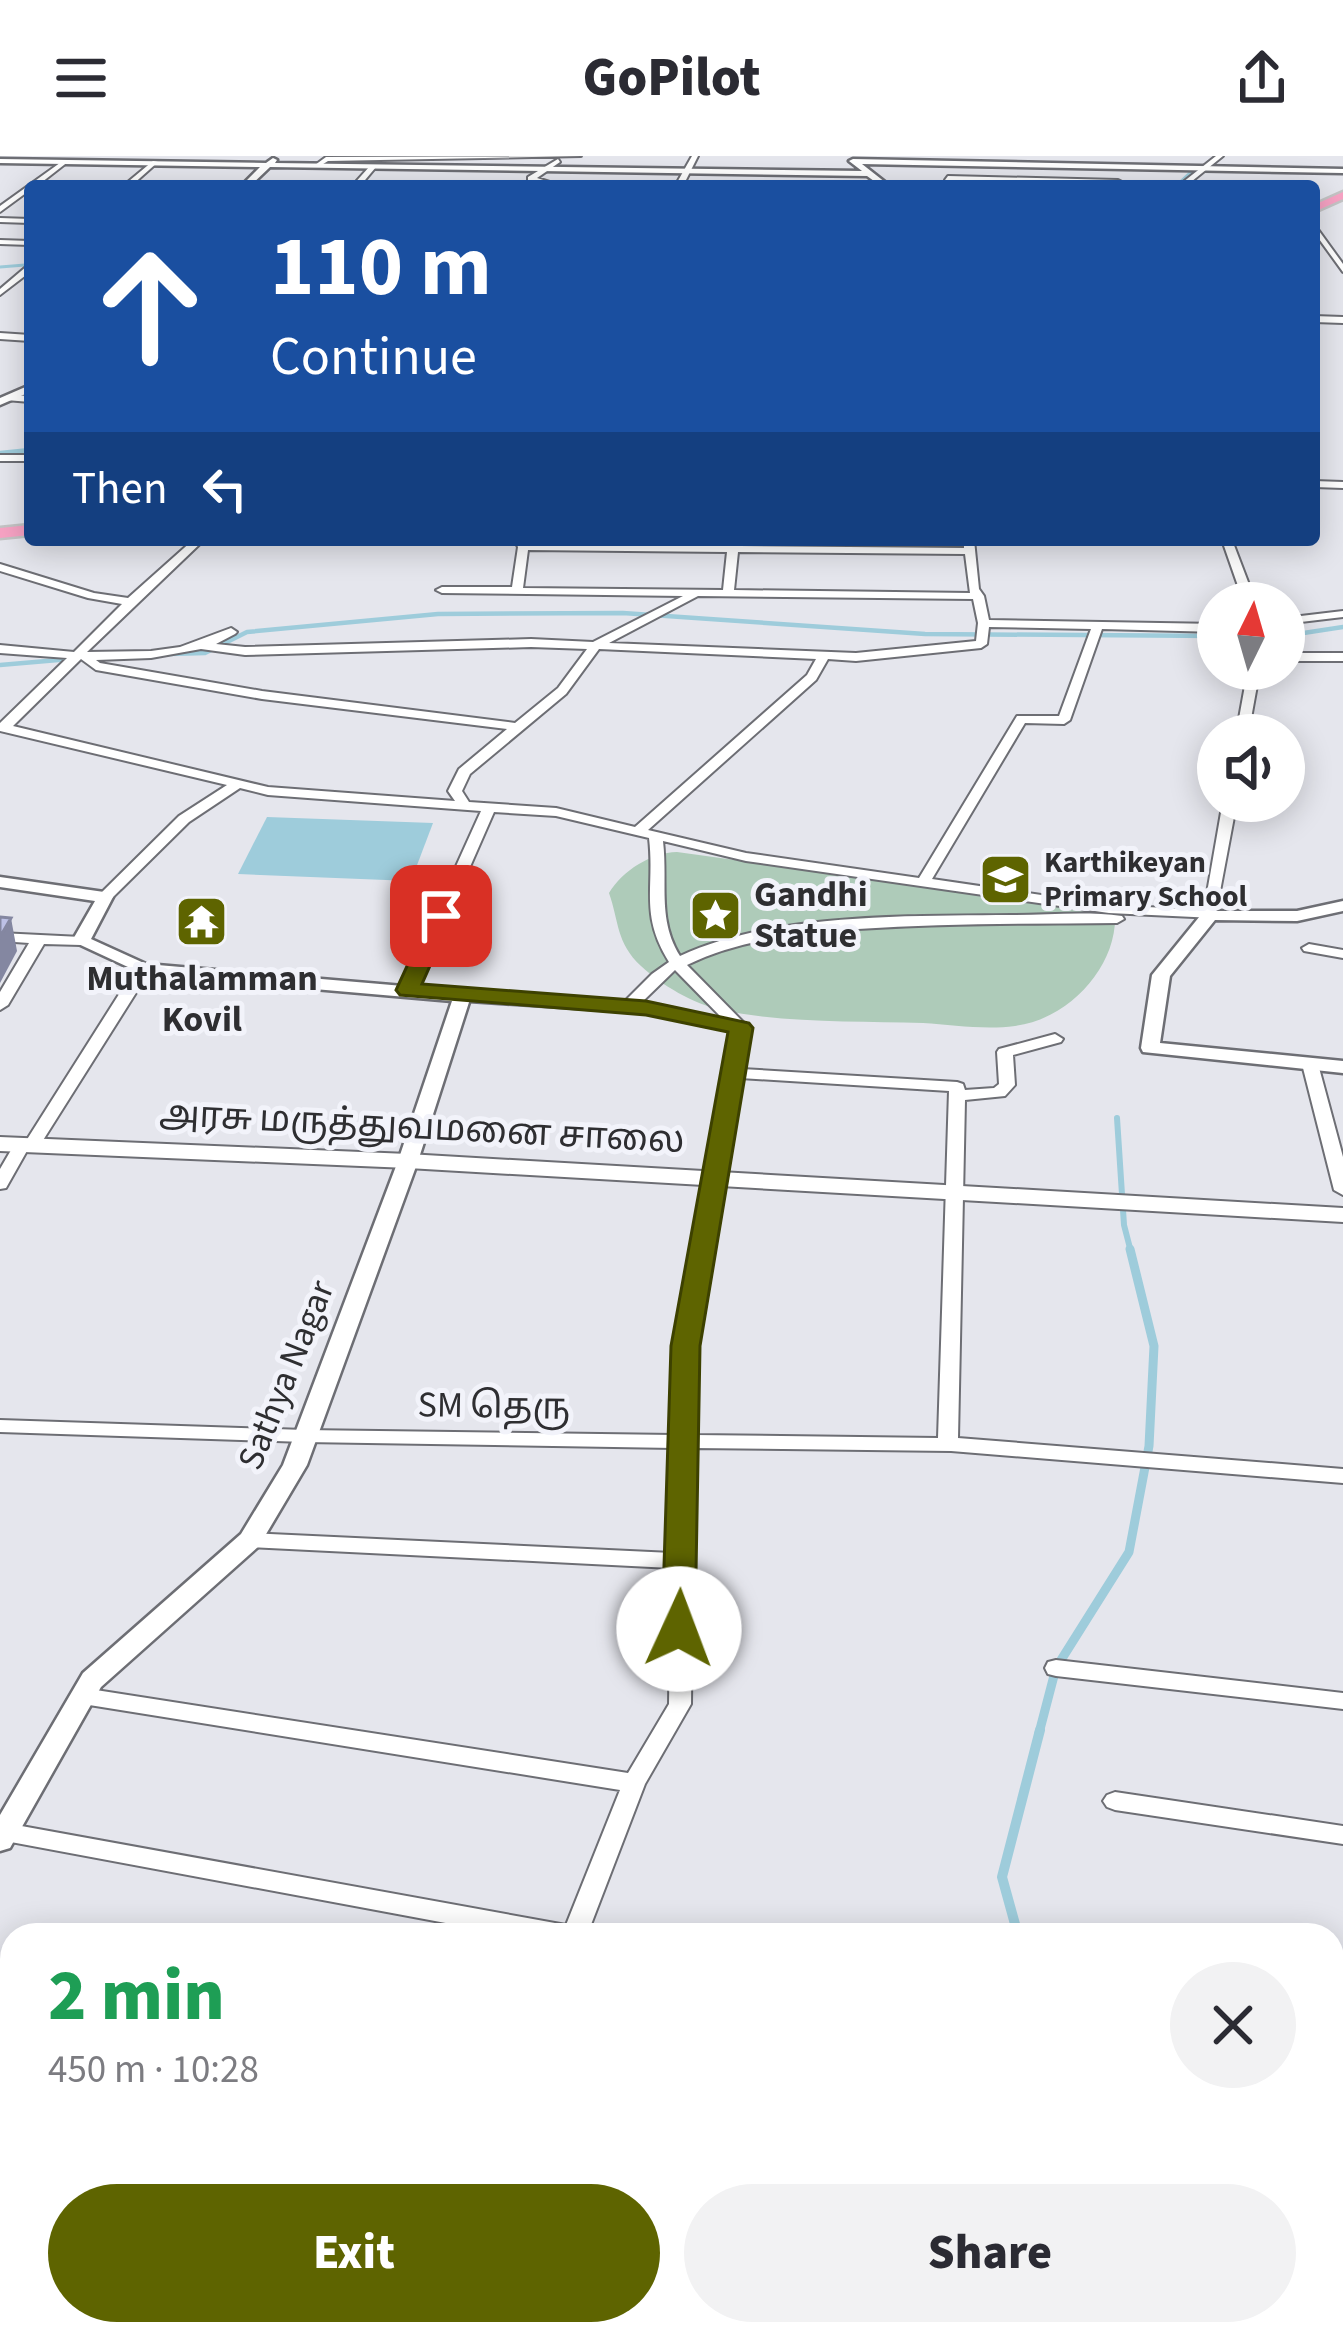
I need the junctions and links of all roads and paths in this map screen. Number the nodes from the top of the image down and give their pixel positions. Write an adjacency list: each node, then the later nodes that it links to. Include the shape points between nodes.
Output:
1 (278, 156): 14 (street)
2 (578, 156): 6 (street)
3 (695, 156): 19 (street)
4 (832, 156): 7 (street)
5 (1220, 156): 18 (street)
6 (562, 159): 12 (street); 20 (street)
7 (858, 159): 9 (street); 22 (street)
8 (0, 160): 11 (street)
9 (934, 160): 10 (street); 23 (street)
10 (1079, 160): 15 (street)
11 (66, 161): 13 (street); 24 (street)
12 (486, 161): 16 (street, via 326,159); 17 (street); 20 (street)
13 (155, 162): 14 (street); 25 (street)
14 (268, 164): 16 (street); 26 (street)
15 (1147, 165): 18 (street); 33 (street)
16 (318, 166): 17 (street)
17 (372, 167): 27 (street)
18 (1208, 167): 21 (street); 34 (street)
19 (690, 168): 20 (street); 22 (street); 29 (street)
20 (542, 169): 28 (street)
21 (1343, 170)
22 (865, 174): 30 (street)
23 (948, 178): 31 (street); 32 (street)
24 (40, 180)
25 (134, 180)
26 (251, 180)
27 (361, 180)
28 (535, 180)
29 (683, 180)
30 (876, 180)
31 (951, 180)
32 (1004, 180)
33 (1123, 180)
34 (1190, 180)
35 (24, 192): 37 (street)
36 (0, 200): 37 (street)
37 (12, 200): 38 (street); 39 (street)
38 (24, 201)
39 (0, 210)
40 (1320, 234): 42 (street)
41 (1320, 246): 42 (street)
42 (1329, 247): 43 (street); 44 (street)
43 (1343, 247)
44 (1343, 271)
45 (17, 291): 46 (street)
46 (1, 292)
47 (192, 546): 59 (street)
48 (521, 546): 55 (street)
49 (733, 546): 57 (street)
50 (969, 546): 58 (street)
51 (1229, 546): 53 (street)
52 (0, 567): 59 (street)
53 (1242, 582)
54 (442, 590): 55 (street)
55 (517, 590): 56 (street)
56 (698, 593): 57 (street); 66 (street)
57 (728, 594): 58 (street)
58 (978, 596): 64 (street)
59 (131, 602): 69 (street)
60 (1343, 614): 61 (street)
61 (1305, 619)
62 (1098, 625): 63 (street); 64 (street); 81 (street, via 1064,720 1022,719)
63 (1197, 627)
64 (984, 628): 70 (street, via 981,644)
65 (231, 632): 67 (street)
66 (596, 645): 67 (street); 70 (street); 73 (street, via 562,691)
67 (204, 646): 69 (street)
68 (0, 649): 69 (street)
69 (82, 654): 73 (street, via 96,666 262,695); 74 (street)
70 (824, 656): 79 (street, via 812,677)
71 (1305, 657): 72 (street)
72 (1343, 657)
73 (518, 727): 76 (street, via 464,772 455,791)
74 (2, 728): 75 (street)
75 (235, 786): 76 (street); 82 (street, via 184,819)
76 (464, 804): 77 (street)
77 (490, 806): 79 (street); 92 (street)
78 (1226, 822): 84 (street)
79 (646, 833): 81 (street); 90 (street, via 660,860 656,915)
80 (0, 882): 82 (street)
81 (923, 884): 84 (street)
82 (106, 896): 87 (street)
83 (1343, 907): 84 (street, via 1297,916)
84 (1210, 915): 90 (street, via 812,927); 98 (street, via 1161,975 1150,1048)
85 (0, 937): 86 (street)
86 (39, 939): 87 (street); 94 (street)
87 (81, 941): 91 (street)
88 (1309, 947): 89 (street)
89 (1343, 954)
90 (676, 964): 95 (street); 96 (street)
91 (142, 969): 92 (street); 102 (street)
92 (408, 990): 93 (street)
93 (462, 995): 95 (street); 103 (street, Sathya Nagar)
94 (0, 1005)
95 (628, 1007): 96 (street)
96 (741, 1028): 100 (street)
97 (1054, 1039): 101 (street, via 1005,1052 1007,1084 999,1093)
98 (1310, 1064): 99 (street); 106 (street)
99 (1343, 1067)
100 (734, 1072): 101 (street, via 933,1082 957,1087); 104 (street)
101 (957, 1094): 107 (street)
102 (18, 1145): 103 (main road, அரசு மருத்துவமனை சாலை); 105 (street)
103 (408, 1161): 104 (main road, அரசு மருத்துவமனை சாலை); 110 (street, Sathya Nagar)
104 (718, 1178): 107 (main road, அரசு மருத்துவமனை சாலை); 111 (street, via 686,1346)
105 (0, 1184)
106 (1343, 1190)
107 (956, 1192): 108 (main road, அரசு மருத்துவமனை சாலை); 112 (street)
108 (1343, 1215)
109 (0, 1426): 110 (street, SM தெரு)
110 (304, 1436): 111 (street, SM தெரு); 114 (street, Sathya Nagar)
111 (683, 1442): 112 (street, SM தெரு); 115 (street)
112 (950, 1444): 113 (street, SM தெரு)
113 (1343, 1476)
114 (250, 1540): 115 (street); 117 (street, Sathya Nagar)
115 (680, 1561): 119 (street, via 680,1704)
116 (1056, 1668): 118 (street)
117 (83, 1696): 119 (street); 122 (street, Sathya Nagar)
118 (1343, 1700)
119 (634, 1783): 124 (street)
120 (1115, 1801): 121 (street)
121 (1343, 1835)
122 (2, 1836): 123 (street)
123 (497, 1923)
124 (580, 1923)

